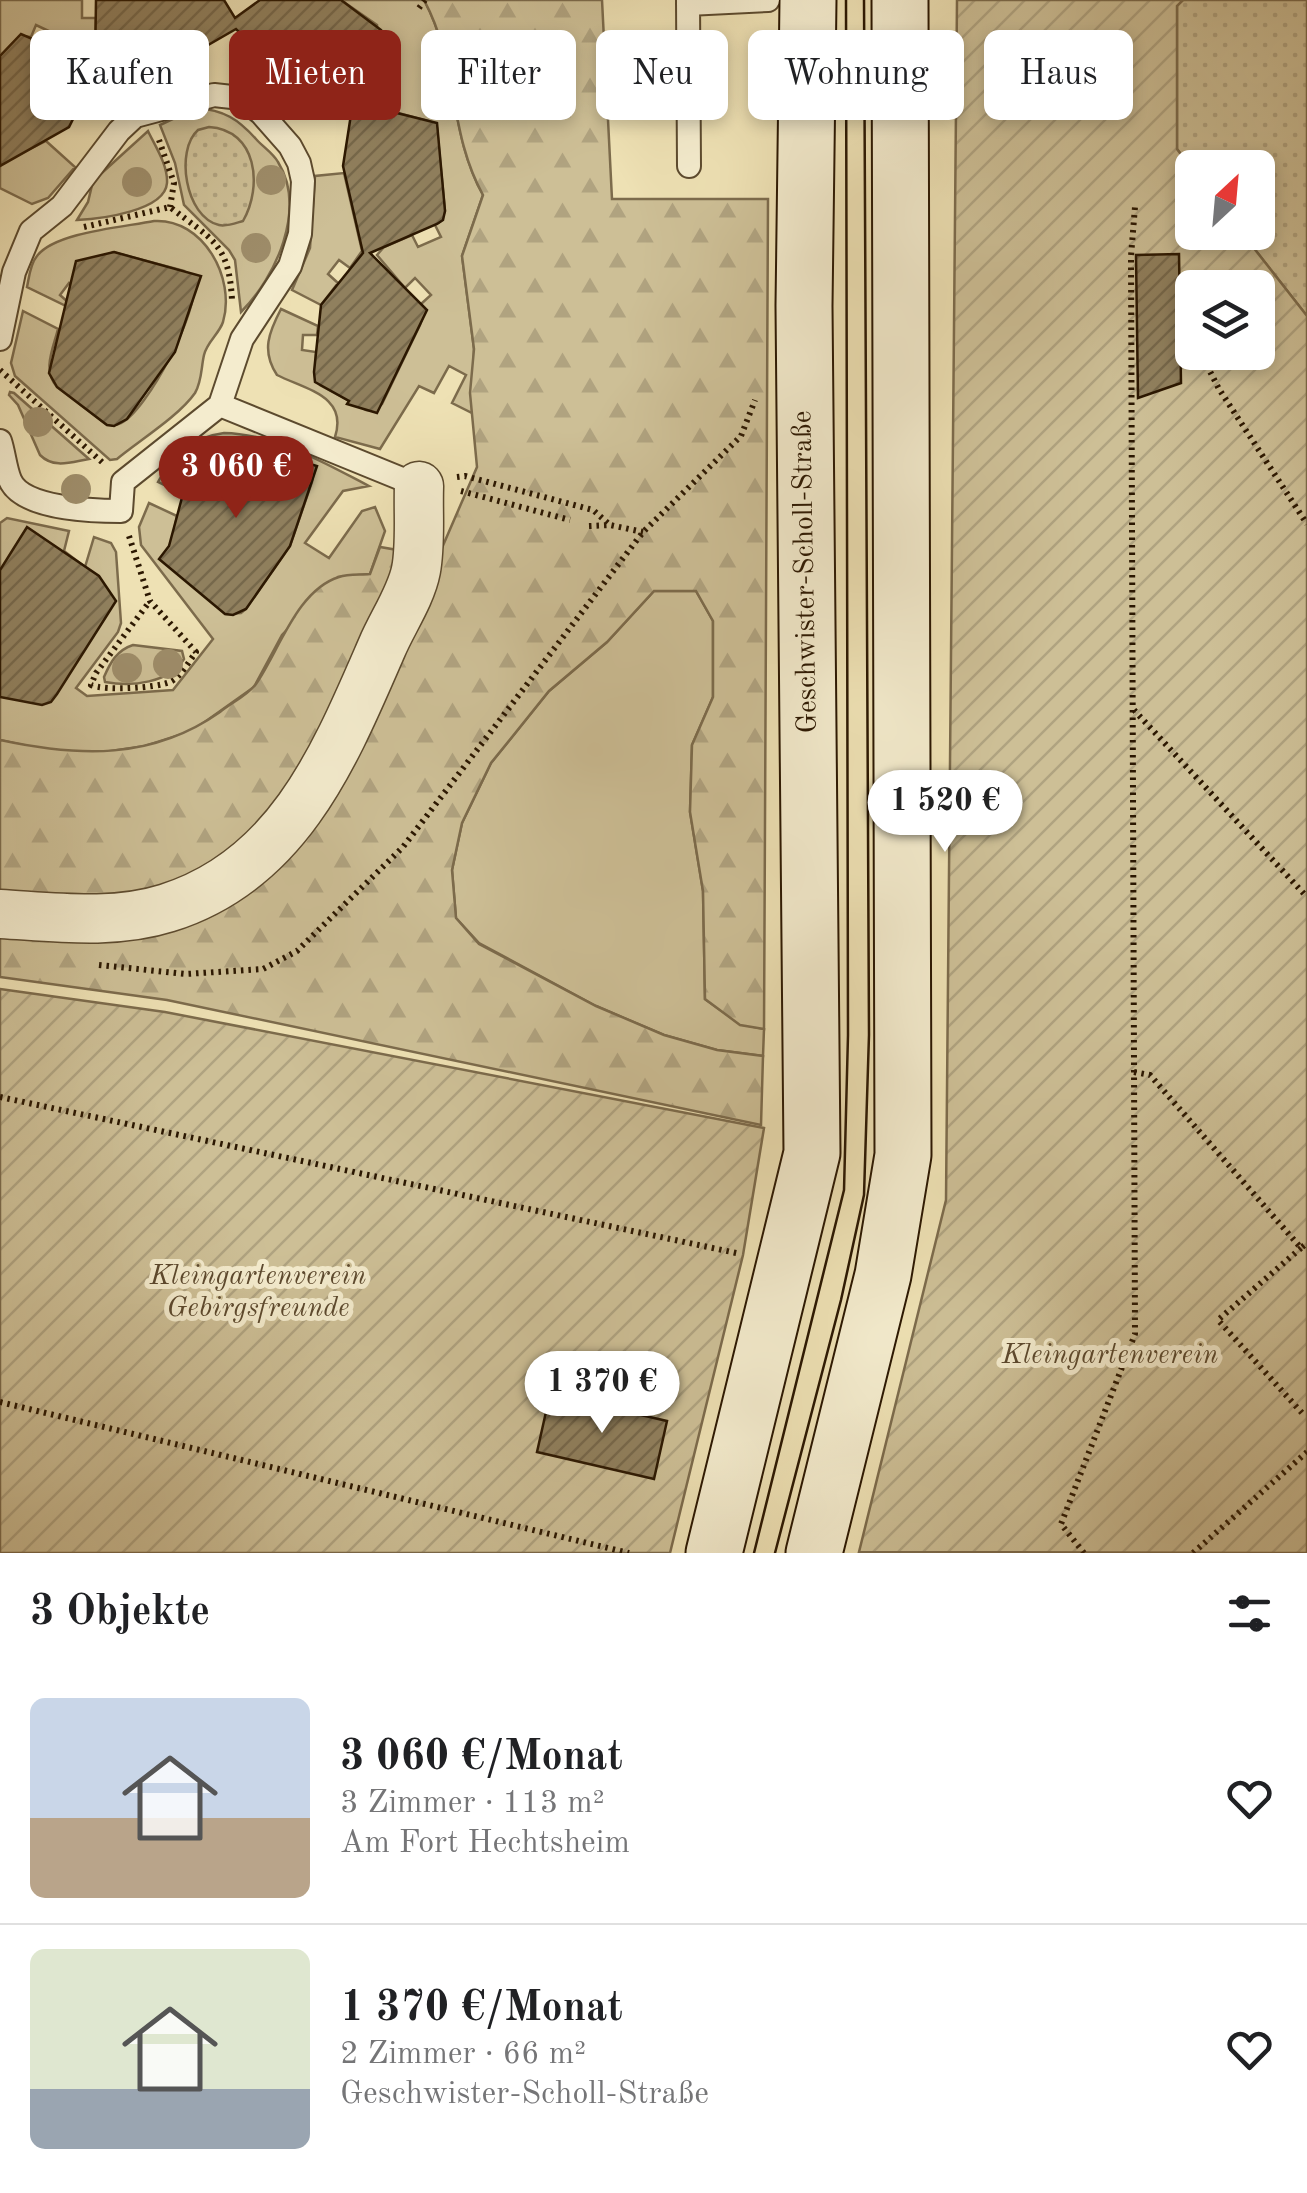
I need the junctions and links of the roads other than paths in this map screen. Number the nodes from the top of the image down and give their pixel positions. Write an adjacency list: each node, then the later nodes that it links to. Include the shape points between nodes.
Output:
1 (768, 0): 4 (lane)
2 (808, 0): 11 (main road, Geschwister-Scholl-Straße, via 804,306 812,1152)
3 (900, 0): 12 (main road, via 903,1155 883,1276)
4 (688, 2): 5 (lane)
5 (690, 166)
6 (0, 339): 7 (lane, via 14,272 32,231 62,206 127,122 214,96 246,101 290,146 299,163 302,205 295,251 242,340)
7 (220, 405): 8 (lane, via 123,482 121,510 89,512 21,492 10,483); 9 (lane)
8 (0, 441)
9 (440, 489): 10 (street, via 416,571 352,716 274,844 212,890 166,909 121,918)
10 (0, 914)
11 (714, 1553)
12 (814, 1553)

